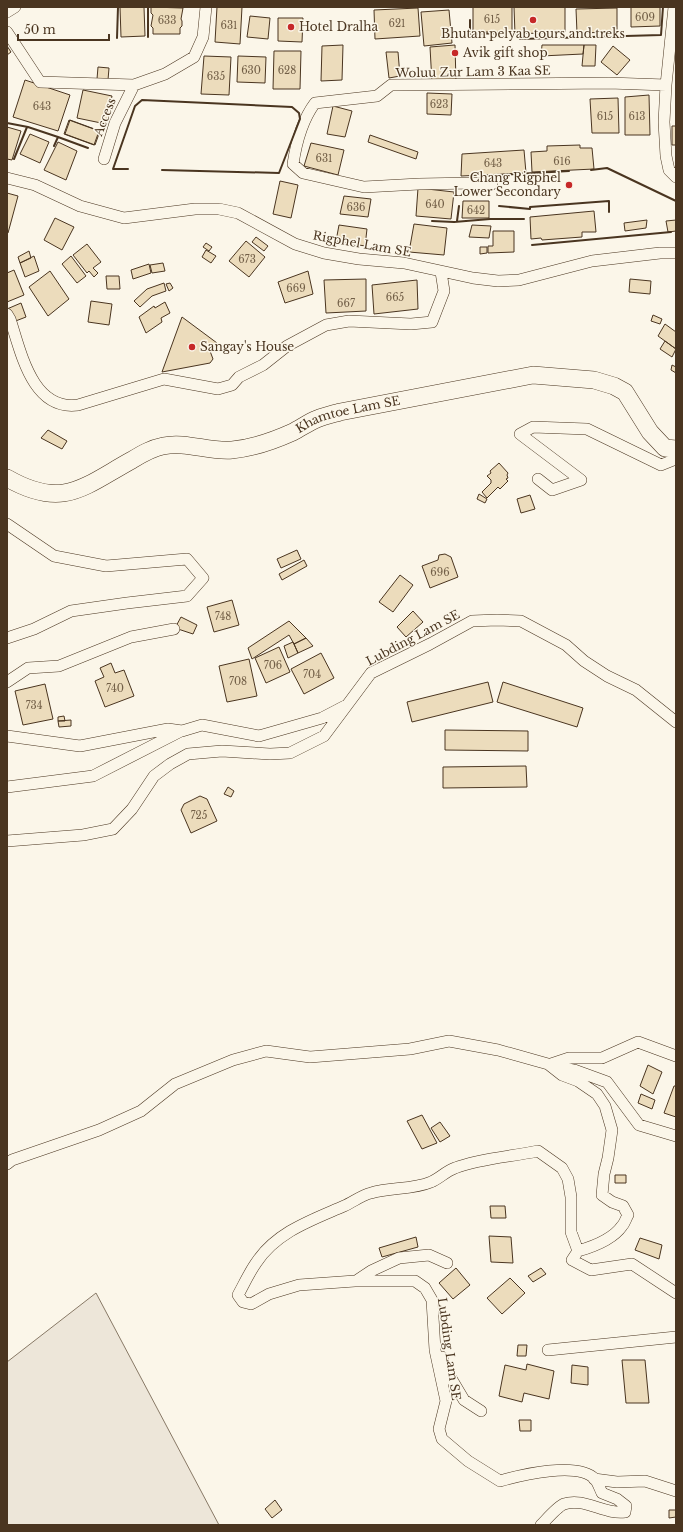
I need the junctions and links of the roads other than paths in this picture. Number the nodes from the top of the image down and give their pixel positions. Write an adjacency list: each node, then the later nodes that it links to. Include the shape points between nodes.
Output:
1 (15, 7): 4 (street)
2 (206, 7): 6 (street, via 203,37 194,57 165,74)
3 (674, 7): 7 (street)
4 (7, 12)
5 (7, 32): 6 (street, via 40,82)
6 (134, 85): 8 (street, Access, via 115,123)
7 (666, 85): 10 (street, via 666,156 669,170); 11 (street, Woluu Zur Lam 3 Kaa SE, via 391,85 377,96 315,103 308,112 294,154 293,164 303,173 364,187 473,182)
8 (104, 159)
9 (7, 178): 13 (street, Rigphel Lam SE, via 35,185 80,206 124,218 195,209 219,209 238,213 295,244 324,253 404,263)
10 (676, 178)
11 (492, 184)
12 (676, 253): 13 (street, Rigphel Lam SE, via 592,261 519,280 492,280)
13 (441, 272): 14 (street, via 444,291 432,322 411,324 350,321 326,326 288,346 263,365 239,377 232,385 218,389 164,379 78,405 67,406 51,400 36,386 28,372)
14 (7, 314)
15 (676, 449): 17 (main road, Khamtoe Lam SE, via 665,448 650,432 625,392 614,386 594,380 533,375 340,412 317,419 261,446 231,450 179,444 161,446 75,491 64,494 28,489)
16 (676, 459): 18 (street, via 661,465 587,429 533,427 520,434 582,480 552,490)
17 (7, 478)
18 (538, 479)
19 (7, 524): 21 (street, via 54,556 106,566 187,559 202,578 187,596 71,611 34,629)
20 (174, 629): 22 (street, via 131,638 59,666 28,668)
21 (7, 638)
22 (7, 682)
23 (347, 704): 24 (street, Lubding Lam SE, via 372,673 472,621 515,621 566,645 584,662 636,690); 25 (street, via 322,718 259,736 202,726); 28 (street, Lubding Lam SE, via 324,736 290,753 222,751 188,754 154,776 132,809 113,829 83,835)
24 (676, 722)
25 (182, 731): 26 (street, via 168,729 80,746); 27 (street, via 93,776)
26 (7, 736)
27 (7, 787)
28 (7, 841)
29 (676, 1056): 30 (street, via 638,1042 602,1058 569,1058)
30 (548, 1064): 31 (street, via 607,1082 639,1125); 32 (street, via 498,1050 449,1041 410,1049 310,1057 266,1051 233,1060 175,1084 141,1111 99,1130 12,1160); 33 (street, via 596,1094 605,1106 612,1130 602,1195 623,1206 628,1215 622,1227 606,1240)
31 (676, 1136)
32 (7, 1164)
33 (578, 1251): 35 (street, Lubding Lam SE, via 571,1232 568,1179 562,1168 538,1151 475,1161 453,1168 432,1182 370,1193 317,1216 294,1228 270,1246 256,1262 238,1295 243,1302 251,1304 269,1294 299,1285); 36 (street, via 572,1260 591,1270 632,1264)
34 (447, 1263): 35 (street, via 429,1255 399,1258)
35 (355, 1281): 38 (street, Lubding Lam SE, via 415,1281 425,1288 432,1300)
36 (676, 1293)
37 (676, 1337): 39 (street)
38 (435, 1350): 40 (street, via 442,1357 445,1368 464,1400); 41 (street, Lubding Lam SE, via 446,1400 439,1429 442,1439 468,1462 500,1481 554,1470 578,1471)
39 (548, 1350)
40 (481, 1411)
41 (594, 1479): 42 (street, via 617,1482 645,1481); 43 (street, Lubding Lam SE, via 602,1493 626,1506 625,1512 617,1513 579,1503 563,1504)
42 (676, 1491)
43 (541, 1525)

